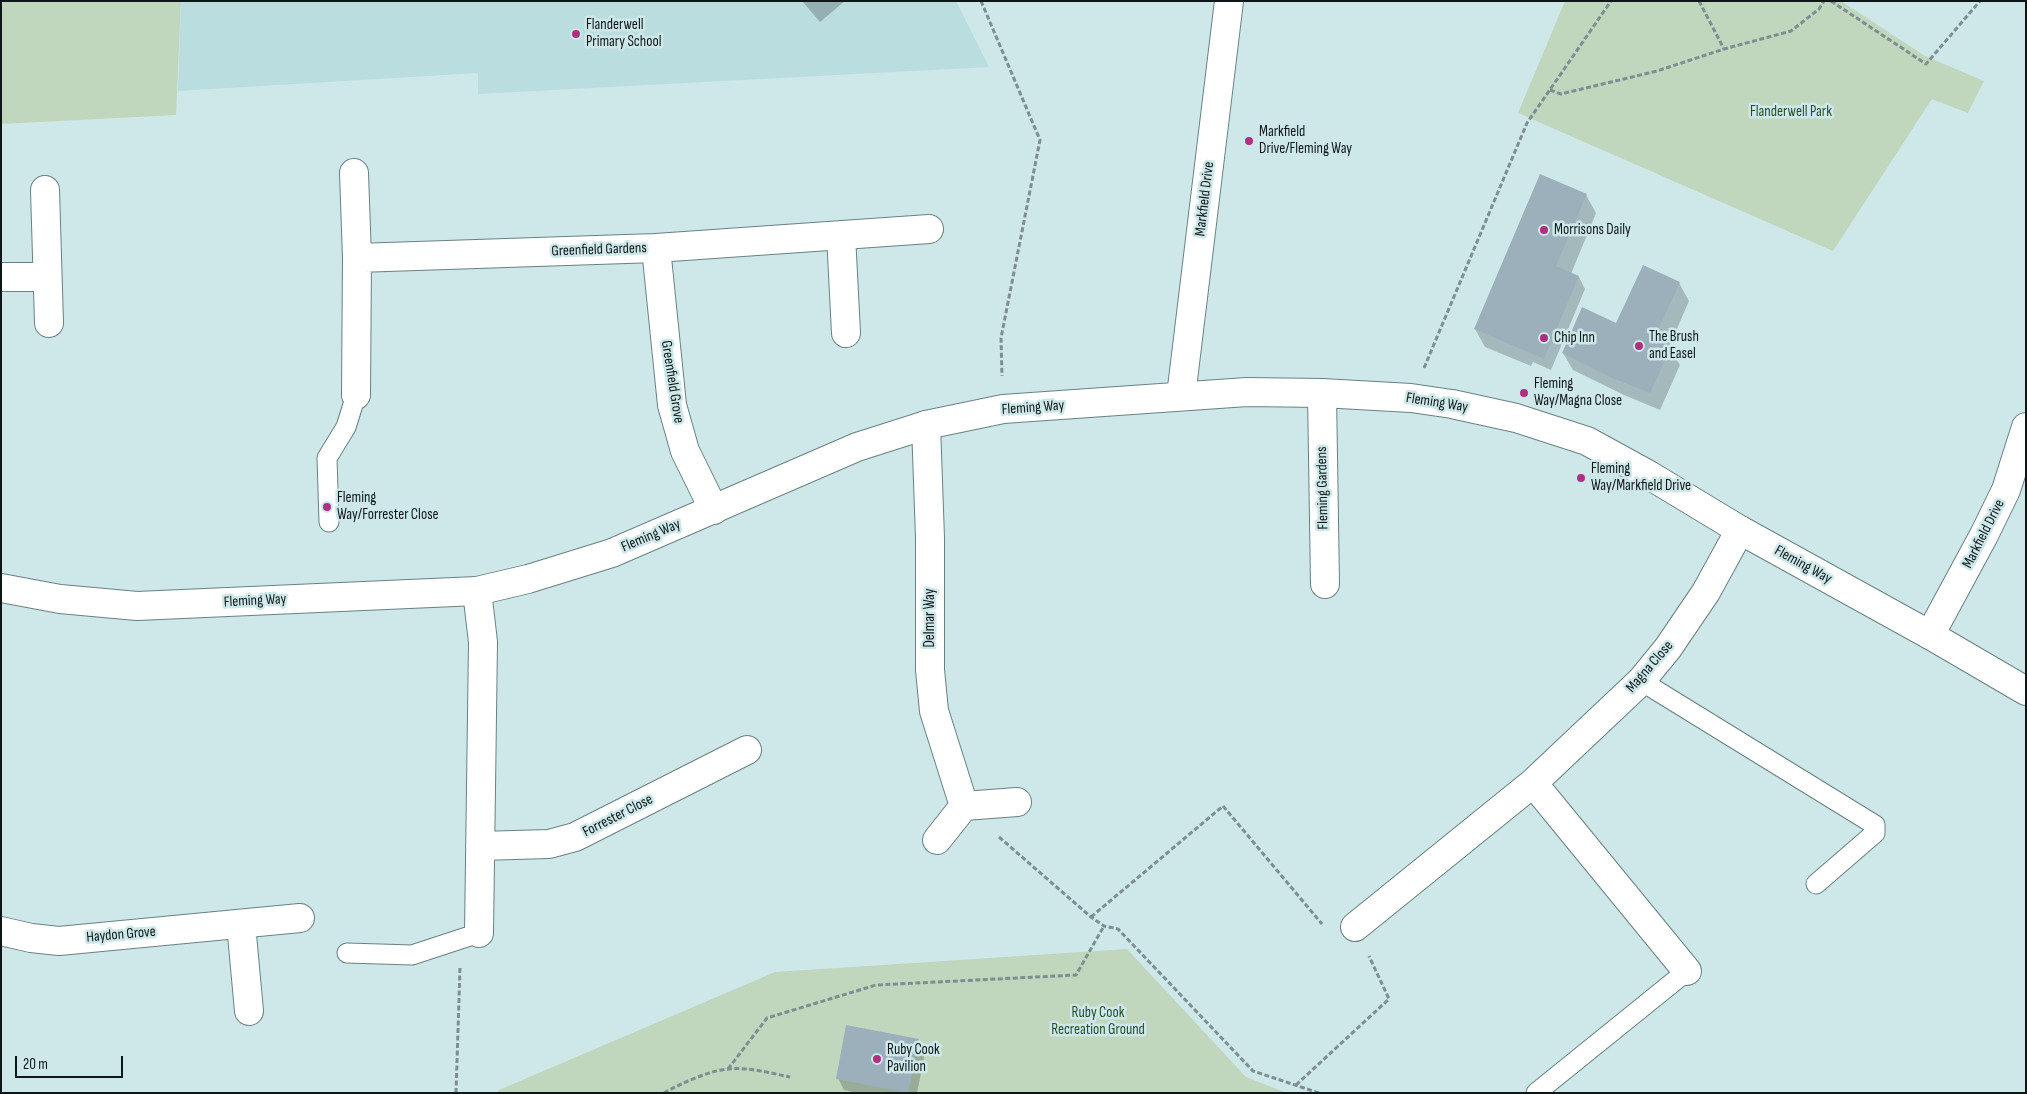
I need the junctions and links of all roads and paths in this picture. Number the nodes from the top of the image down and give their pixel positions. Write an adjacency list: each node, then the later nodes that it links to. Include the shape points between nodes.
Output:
1 (981, 1): 24 (path, via 1040,140 1001,338)
2 (1228, 1): 22 (street, Markfield Drive)
3 (1699, 1): 8 (path)
4 (1824, 1): 8 (path, via 1819,9 1791,31)
5 (1831, 1): 6 (path, via 1926,64)
6 (1980, 1)
7 (1610, 2): 9 (path)
8 (1724, 49): 9 (path, via 1657,72 1561,94)
9 (1550, 90): 23 (path, via 1527,123)
10 (354, 172): 15 (street)
11 (45, 190): 17 (street)
12 (929, 229): 13 (street, Greenfield Gardens)
13 (841, 235): 14 (street, Greenfield Gardens); 19 (street)
14 (656, 248): 15 (street, Greenfield Gardens); 27 (street, Greenfield Grove, via 672,405 685,451)
15 (356, 258): 21 (street)
16 (1, 277): 17 (street)
17 (47, 277): 18 (street)
18 (49, 323)
19 (846, 333)
20 (1322, 393): 22 (street, Fleming Way, via 1247,392); 23 (street, Fleming Way); 30 (street, Fleming Gardens)
21 (356, 395): 28 (lane, via 346,427 327,458)
22 (1181, 396): 24 (street, Fleming Way)
23 (1411, 398): 29 (street, Fleming Way, via 1516,418 1587,441)
24 (1003, 409): 25 (street, Fleming Way)
25 (926, 425): 27 (street, Fleming Way, via 857,447); 39 (street, Delmar Way, via 930,670 934,712)
26 (2024, 437): 33 (street, Markfield Drive, via 2006,490)
27 (714, 510): 32 (street, Fleming Way, via 612,553)
28 (329, 522)
29 (1740, 530): 33 (street, Fleming Way); 34 (street, Magna Close, via 1706,592)
30 (1325, 584)
31 (1, 588): 32 (street, Fleming Way, via 60,599 138,606)
32 (477, 591): 41 (street, via 483,642)
33 (1930, 635): 35 (street, Fleming Way)
34 (1642, 681): 37 (street, Magna Close); 42 (lane, via 1874,825 1875,833)
35 (2026, 691)
36 (747, 750): 41 (street, Forrester Close, via 575,837 549,844)
37 (1533, 783): 47 (street, Magna Close); 51 (street)
38 (1017, 802): 39 (street)
39 (964, 806): 40 (street); 43 (path)
40 (937, 840)
41 (480, 846): 49 (street)
42 (1816, 884)
43 (1091, 917): 46 (path); 47 (path, via 1223,806 1323,925)
44 (300, 918): 45 (street, Haydon Grove)
45 (241, 924): 48 (street, Haydon Grove, via 59,941); 52 (street)
46 (1104, 926): 53 (path, via 1076,975 876,985 767,1018); 55 (path, via 1118,929 1253,1071)
47 (1355, 927): 55 (path, via 1389,999)
48 (1, 931)
49 (470, 936): 50 (lane, via 412,955); 56 (path)
50 (348, 954)
51 (1687, 971): 59 (lane)
52 (249, 1012)
53 (728, 1069): 54 (path, via 754,1070); 57 (path)
54 (790, 1078)
55 (1296, 1085): 58 (path)
56 (456, 1093)
57 (664, 1093)
58 (1319, 1093)
59 (1536, 1093)

